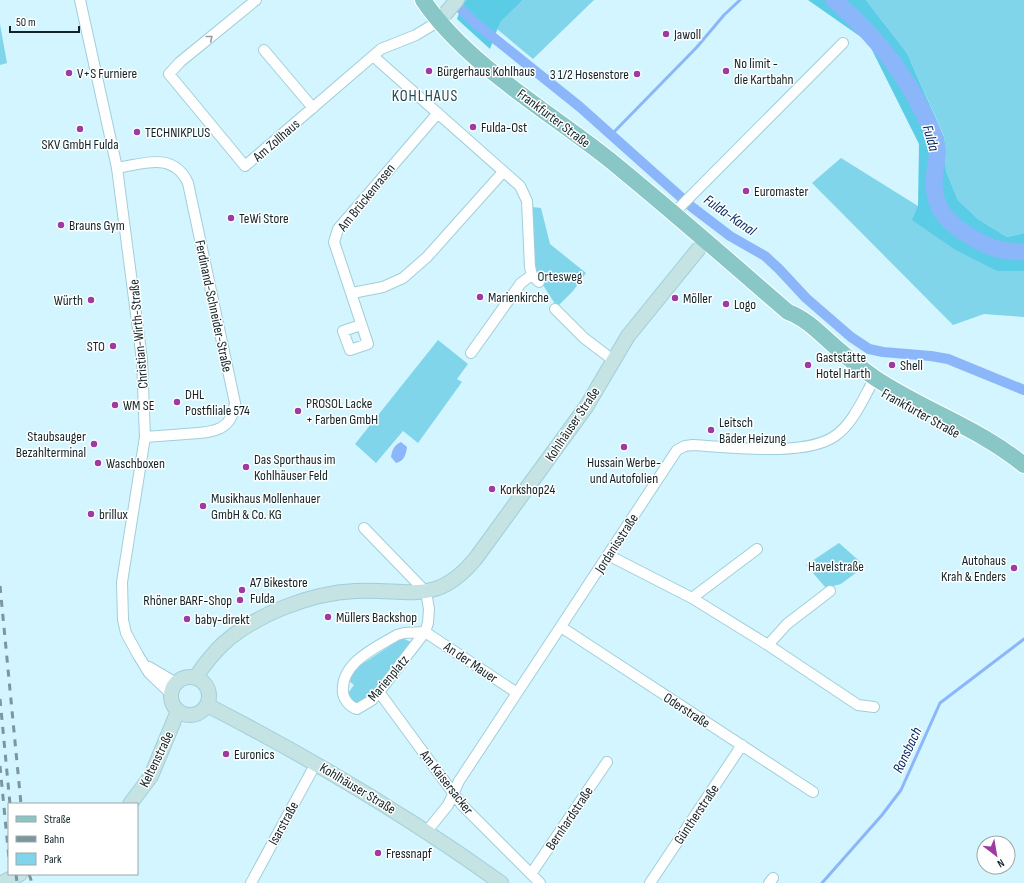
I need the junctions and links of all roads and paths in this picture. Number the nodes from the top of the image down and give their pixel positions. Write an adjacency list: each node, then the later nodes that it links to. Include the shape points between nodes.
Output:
1 (80, 0): 10 (street, Christian-Wirth-Straße)
2 (256, 0): 8 (street, Am Zollhaus, one-way to 2, via 245,166 169,74 180,62)
3 (423, 0): 4 (main road, Frankfurter Straße)
4 (448, 11): 7 (street, Am Zollhaus, via 416,35 381,49); 12 (main road, Frankfurter Straße, via 488,68)
5 (843, 43): 12 (street)
6 (264, 50): 8 (street)
7 (373, 56): 8 (street, Am Zollhaus); 9 (street)
8 (313, 108)
9 (438, 113): 11 (street); 14 (street, Am Brückenrasen, via 338,229 334,242)
10 (117, 168): 20 (street, Christian-Wirth-Straße, via 142,360); 20 (street, Ferdinand-Schneider-Straße, via 166,162 177,167 186,178 235,403 234,414 221,428 210,432)
11 (503, 172): 14 (street, via 427,256 403,278 383,287); 17 (street, via 520,186 526,201 529,259 536,279 520,284)
12 (677, 209): 13 (main road, Frankfurter Straße)
13 (706, 241): 18 (main road, Kohlhäuser Straße, via 638,324); 19 (main road, Frankfurter Straße, via 788,312 798,315)
14 (352, 293): 16 (street, Am Brückenrasen)
15 (555, 309): 18 (street, via 584,338)
16 (361, 325)
17 (471, 353)
18 (613, 360): 27 (main road, Kohlhäuser Straße, via 586,407 476,558 454,581)
19 (873, 381): 21 (main road, Frankfurter Straße, via 976,432); 22 (main road, Frankfurter Straße, via 987,450); 25 (street, Jordanisstraße, via 853,416 836,435 823,442 801,448 693,445 678,450)
20 (145, 437): 33 (street, Christian-Wirth-Straße, via 122,597 123,620 131,644 146,665)
21 (1024, 465)
22 (1024, 477)
23 (364, 528): 27 (street)
24 (757, 549): 28 (street)
25 (608, 556): 28 (street); 29 (street, Jordanisstraße)
26 (830, 591): 31 (street, via 787,624)
27 (426, 592): 30 (street, Marienplatz, via 429,609); 32 (main road, Kohlhäuser Straße, via 344,592 321,596 281,610 234,635 216,650)
28 (692, 598): 31 (street)
29 (561, 628): 35 (street, Jordanisstraße); 39 (street, Oderstraße)
30 (425, 632): 34 (street, Marienplatz); 34 (street, Marienplatz, via 397,635 352,665 345,676 343,686 344,698 350,705 360,708); 35 (street, An der Mauer)
31 (768, 645): 37 (street, via 858,705)
32 (195, 678): 33 (main road, via 185,678); 36 (main road, via 207,686)
33 (174, 689): 38 (main road, via 173,705)
34 (379, 692): 42 (street, Am Kaisersacker)
35 (518, 693): 42 (street, Jordanisstraße)
36 (207, 705): 38 (main road, via 202,712 194,715 185,715); 41 (main road, Kohlhäuser Straße)
37 (874, 708)
38 (178, 711): 44 (main road, Keltenstraße, via 151,776)
39 (742, 745): 43 (street, Oderstraße); 52 (street, Güntherstraße)
40 (607, 762): 46 (street, Bernhardstraße)
41 (316, 763): 45 (main road, Kohlhäuser Straße); 49 (street, Isarstraße)
42 (453, 792): 45 (street, Jordanisstraße, via 448,805); 46 (street, Am Kaisersacker, via 462,805)
43 (813, 792)
44 (131, 803)
45 (427, 831): 50 (main road, Kohlhäuser Straße)
46 (531, 874): 51 (street, Am Kaisersacker)
47 (18, 875): 48 (main road)
48 (2, 883)
49 (251, 883)
50 (501, 883)
51 (540, 883)
52 (650, 883)

